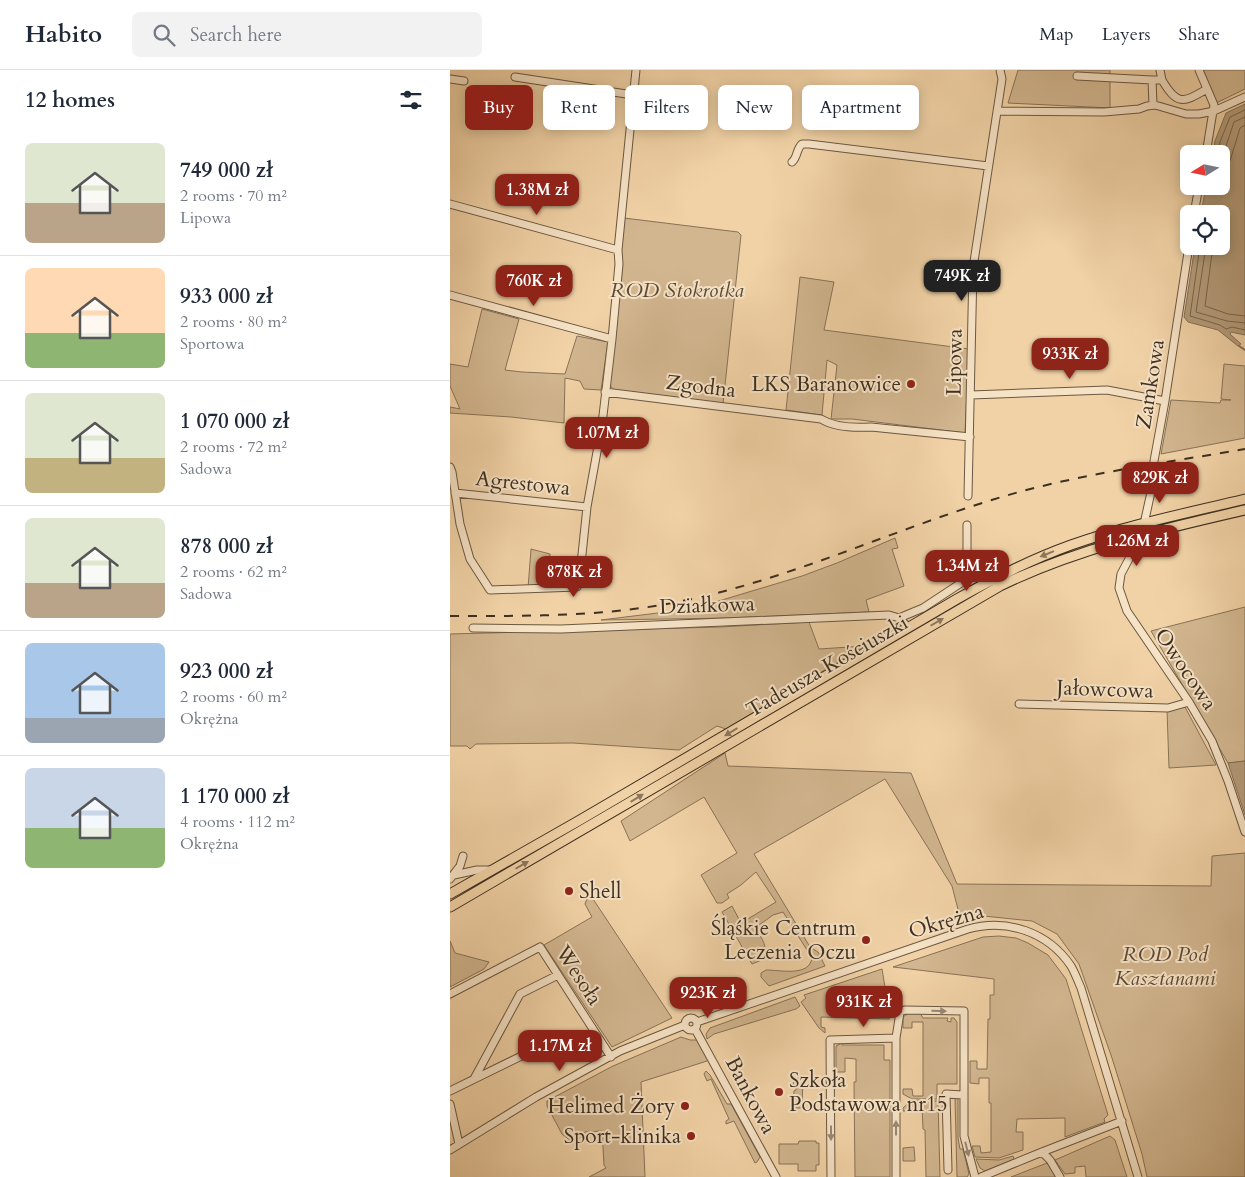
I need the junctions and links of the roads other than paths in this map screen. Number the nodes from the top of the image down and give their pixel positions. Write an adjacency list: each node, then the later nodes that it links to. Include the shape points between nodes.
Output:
1 (636, 70): 11 (street)
2 (1002, 70): 17 (street, Lipowa)
3 (1160, 70): 9 (street)
4 (1199, 70): 12 (street)
5 (1077, 76): 8 (street)
6 (515, 77): 13 (street)
7 (450, 78): 10 (street)
8 (1152, 80): 9 (street); 15 (street)
9 (1162, 80): 12 (street, via 1175,97 1184,100 1192,99)
10 (464, 81)
11 (634, 85)
12 (1207, 89): 16 (street)
13 (625, 94)
14 (1245, 97): 16 (street)
15 (1153, 105): 16 (street, via 1186,114); 17 (street, via 1104,112)
16 (1214, 111): 19 (street)
17 (997, 112): 21 (street, Lipowa)
18 (630, 130): 23 (street)
19 (1208, 145)
20 (792, 162): 21 (street, via 798,148 809,144)
21 (988, 166): 28 (street, Lipowa, via 973,268)
22 (450, 204): 23 (street)
23 (618, 250): 26 (street)
24 (1188, 255): 29 (street, Zamkowa)
25 (450, 295): 26 (street)
26 (612, 339): 27 (street)
27 (605, 392): 30 (street, Zgodna, via 820,419 860,428 871,426); 35 (street)
28 (971, 396): 29 (street, via 1107,390); 30 (street, Lipowa)
29 (1165, 401): 37 (street, Zamkowa)
30 (970, 437): 33 (street, Lipowa)
31 (450, 467): 32 (street)
32 (455, 493): 35 (street, Agrestowa); 35 (street, via 470,559 490,590 577,587)
33 (968, 496)
34 (1245, 499): 37 (main road, Tadeusza Kościuszki)
35 (587, 507)
36 (1245, 510): 39 (main road, Tadeusza Kościuszki)
37 (1144, 524): 39 (street, Zamkowa); 42 (main road, Tadeusza Kościuszki, one-way to 42, via 1071,545 1024,564)
38 (967, 525): 41 (street, via 968,572 964,581 923,608)
39 (1138, 537): 40 (street, Zamkowa, via 1119,581 1120,595); 51 (main road, Tadeusza Kościuszki, one-way to 39, via 1000,586 1075,556)
40 (1127, 610): 44 (street, Owocowa)
41 (899, 618): 42 (street); 43 (street, Działkowa, via 876,615 561,629)
42 (908, 627): 47 (main road, Tadeusza Kościuszki, one-way to 47)
43 (473, 628)
44 (1189, 702): 45 (street, Jałowcowa, via 1168,708); 46 (street, Owocowa, via 1218,754)
45 (1019, 704)
46 (1245, 832)
47 (494, 870): 48 (street); 50 (main road, Tadeusza Kościuszki)
48 (472, 871): 49 (street); 49 (street, via 463,856)
49 (452, 877)
50 (450, 894)
51 (450, 907)
52 (558, 975): 53 (street, Wesoła, via 540,947); 58 (street, Wesoła); 59 (street, via 520,994)
53 (450, 994)
54 (696, 1025): 55 (street, via 692,1030); 55 (street, via 690,1018); 63 (street, Okrężna, via 968,929 992,924 1012,926 1040,937 1071,966 1081,988); 68 (street, Bankowa)
55 (685, 1026): 58 (street)
56 (896, 1038): 61 (street, one-way to 61, via 898,1018 904,1010 964,1011); 69 (street, one-way to 69, via 830,1040); 70 (street, one-way to 56)
57 (552, 1040): 59 (street)
58 (611, 1056): 64 (street)
59 (474, 1079): 60 (street)
60 (450, 1092)
61 (963, 1095): 67 (street, via 946,1094); 71 (street, one-way to 71, via 964,1136)
62 (450, 1104): 64 (street)
63 (1122, 1121): 66 (street); 74 (street, Okrężna)
64 (459, 1144): 65 (street)
65 (450, 1150)
66 (1042, 1152): 72 (street); 73 (street)
67 (948, 1170)
68 (776, 1177)
69 (831, 1177)
70 (896, 1177)
71 (975, 1177)
72 (981, 1177)
73 (1060, 1177)
74 (1138, 1177)

